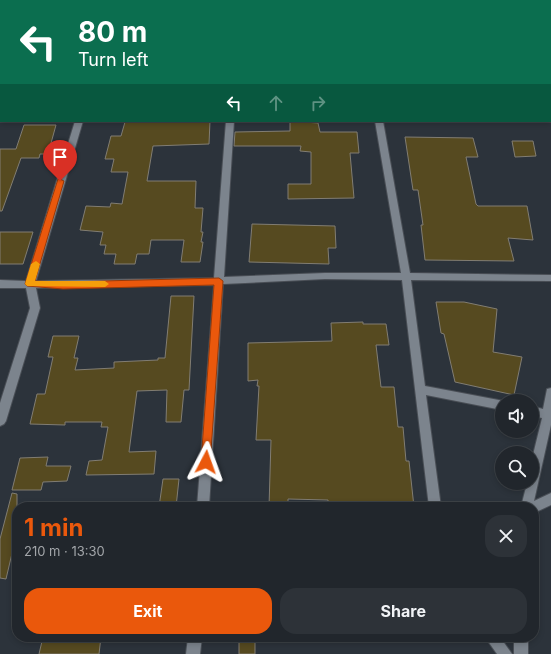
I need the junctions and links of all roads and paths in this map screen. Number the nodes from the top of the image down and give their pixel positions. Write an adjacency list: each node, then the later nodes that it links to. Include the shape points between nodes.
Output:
1 (79, 122): 8 (street)
2 (230, 122): 6 (street)
3 (379, 122): 4 (street)
4 (406, 277): 5 (street); 6 (street, via 325,276); 9 (street)
5 (551, 278)
6 (219, 281): 8 (street); 16 (street)
7 (0, 284): 8 (street)
8 (30, 284): 14 (street, via 34,308)
9 (420, 389): 11 (street); 17 (street)
10 (551, 392): 13 (street)
11 (495, 404)
12 (539, 413): 13 (street)
13 (550, 415): 18 (street)
14 (0, 421)
15 (551, 499): 19 (street)
16 (203, 502)
17 (434, 502)
18 (528, 502)
19 (539, 505)
20 (194, 642): 23 (street)
21 (496, 642): 24 (street)
22 (521, 642): 25 (street)
23 (193, 654)
24 (505, 654)
25 (521, 654)

